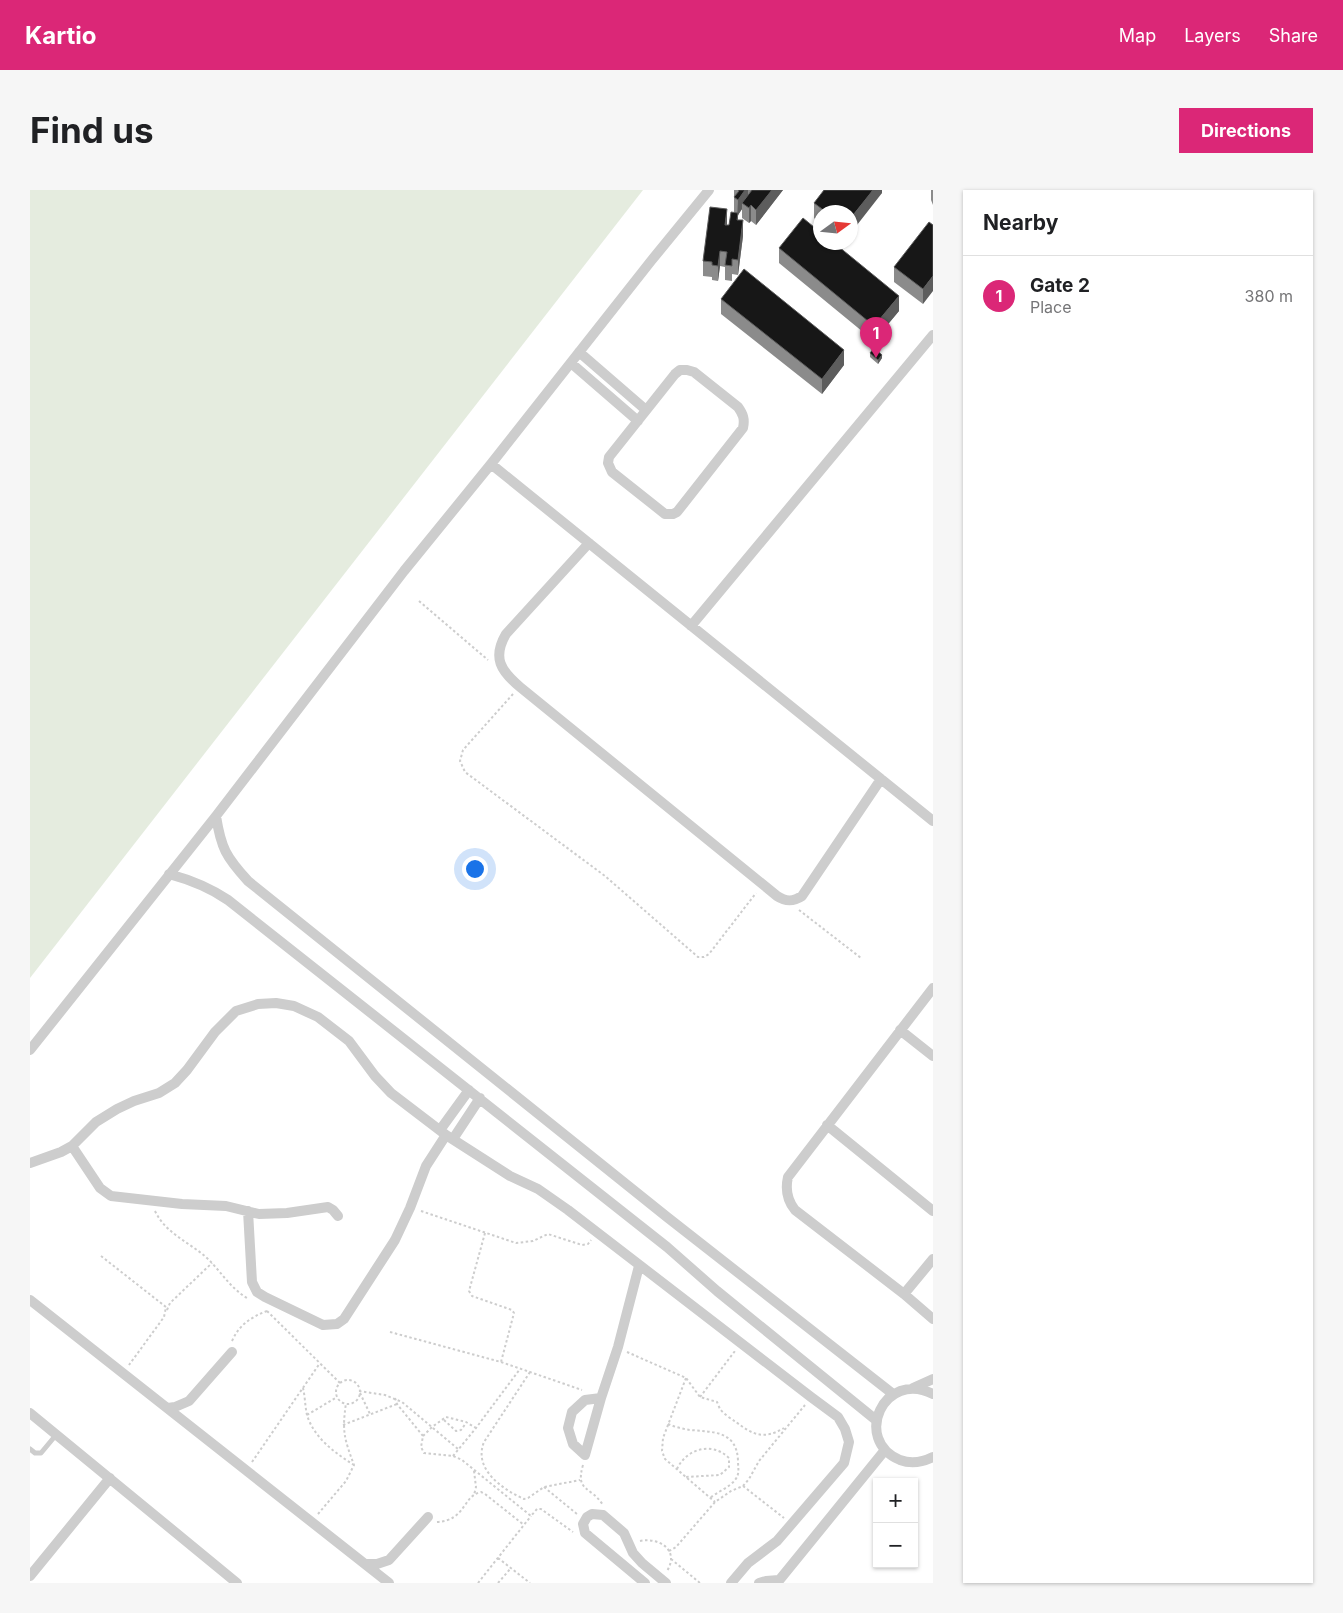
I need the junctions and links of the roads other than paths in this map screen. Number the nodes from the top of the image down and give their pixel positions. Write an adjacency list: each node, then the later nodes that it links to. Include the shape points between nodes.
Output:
1 (709, 190): 3 (street)
2 (933, 335): 9 (street)
3 (579, 352): 4 (street); 5 (street)
4 (570, 363): 6 (street); 7 (street)
5 (646, 410): 6 (street); 6 (street, via 675,374 687,370 738,407 744,420 743,428 673,514 661,512 609,468 610,458)
6 (638, 420)
7 (491, 464): 8 (street); 11 (street, via 404,571)
8 (589, 543): 9 (street); 10 (street, via 503,640 500,658 505,675 787,901 802,896)
9 (691, 626): 10 (street)
10 (881, 780): 12 (street)
11 (216, 816): 13 (street); 35 (street, via 220,840 231,862 248,881)
12 (933, 821)
13 (169, 874): 16 (street); 18 (street, via 190,879 228,900)
14 (933, 988): 15 (street)
15 (900, 1030): 17 (street); 20 (street)
16 (30, 1050)
17 (933, 1056)
18 (469, 1090): 19 (street); 21 (street)
19 (480, 1098): 21 (street); 41 (street)
20 (827, 1125): 24 (street); 29 (street, via 788,1178 786,1186 790,1204)
21 (446, 1135): 22 (street, via 382,1085 349,1041 318,1017 294,1006 267,1003 230,1014 175,1083 159,1093 116,1109 96,1122); 25 (street, via 426,1166 395,1240 348,1314 337,1324 323,1324 257,1292 252,1282); 28 (street, via 510,1176 538,1188)
22 (72, 1146): 23 (street); 25 (street, via 111,1196 226,1206)
23 (30, 1163)
24 (933, 1210)
25 (248, 1211): 26 (street, via 273,1214 328,1207)
26 (338, 1216)
27 (933, 1259): 29 (street)
28 (639, 1266): 37 (street); 59 (street, via 812,1397 842,1423 848,1436 844,1463 777,1541 748,1563)
29 (904, 1294): 31 (street)
30 (30, 1300): 39 (street)
31 (933, 1319)
32 (229, 1356): 38 (street)
33 (933, 1379): 34 (street)
34 (913, 1388): 35 (street); 36 (street)
35 (893, 1394): 41 (street, via 882,1406)
36 (933, 1394)
37 (601, 1398): 37 (street, via 585,1455 573,1444 568,1428 572,1412 585,1400)
38 (189, 1401): 39 (street); 42 (street)
39 (168, 1408): 42 (street)
40 (30, 1413): 43 (street)
41 (876, 1420): 45 (street, via 878,1436)
42 (192, 1427): 52 (street)
43 (56, 1434): 44 (lane, via 41,1453); 47 (street)
44 (30, 1449)
45 (886, 1450): 46 (street, via 905,1462); 55 (street)
46 (933, 1457)
47 (110, 1478): 53 (street); 56 (street)
48 (425, 1520): 50 (street)
49 (630, 1547): 51 (street); 51 (street, via 624,1533 603,1516 592,1514 584,1520 583,1529); 54 (street, via 642,1563)
50 (389, 1560): 52 (street); 57 (street)
51 (617, 1560): 58 (street)
52 (365, 1564): 57 (street)
53 (30, 1576)
54 (663, 1581)
55 (778, 1581): 60 (street)
56 (236, 1583)
57 (390, 1583)
58 (645, 1583)
59 (730, 1583)
60 (759, 1583)

